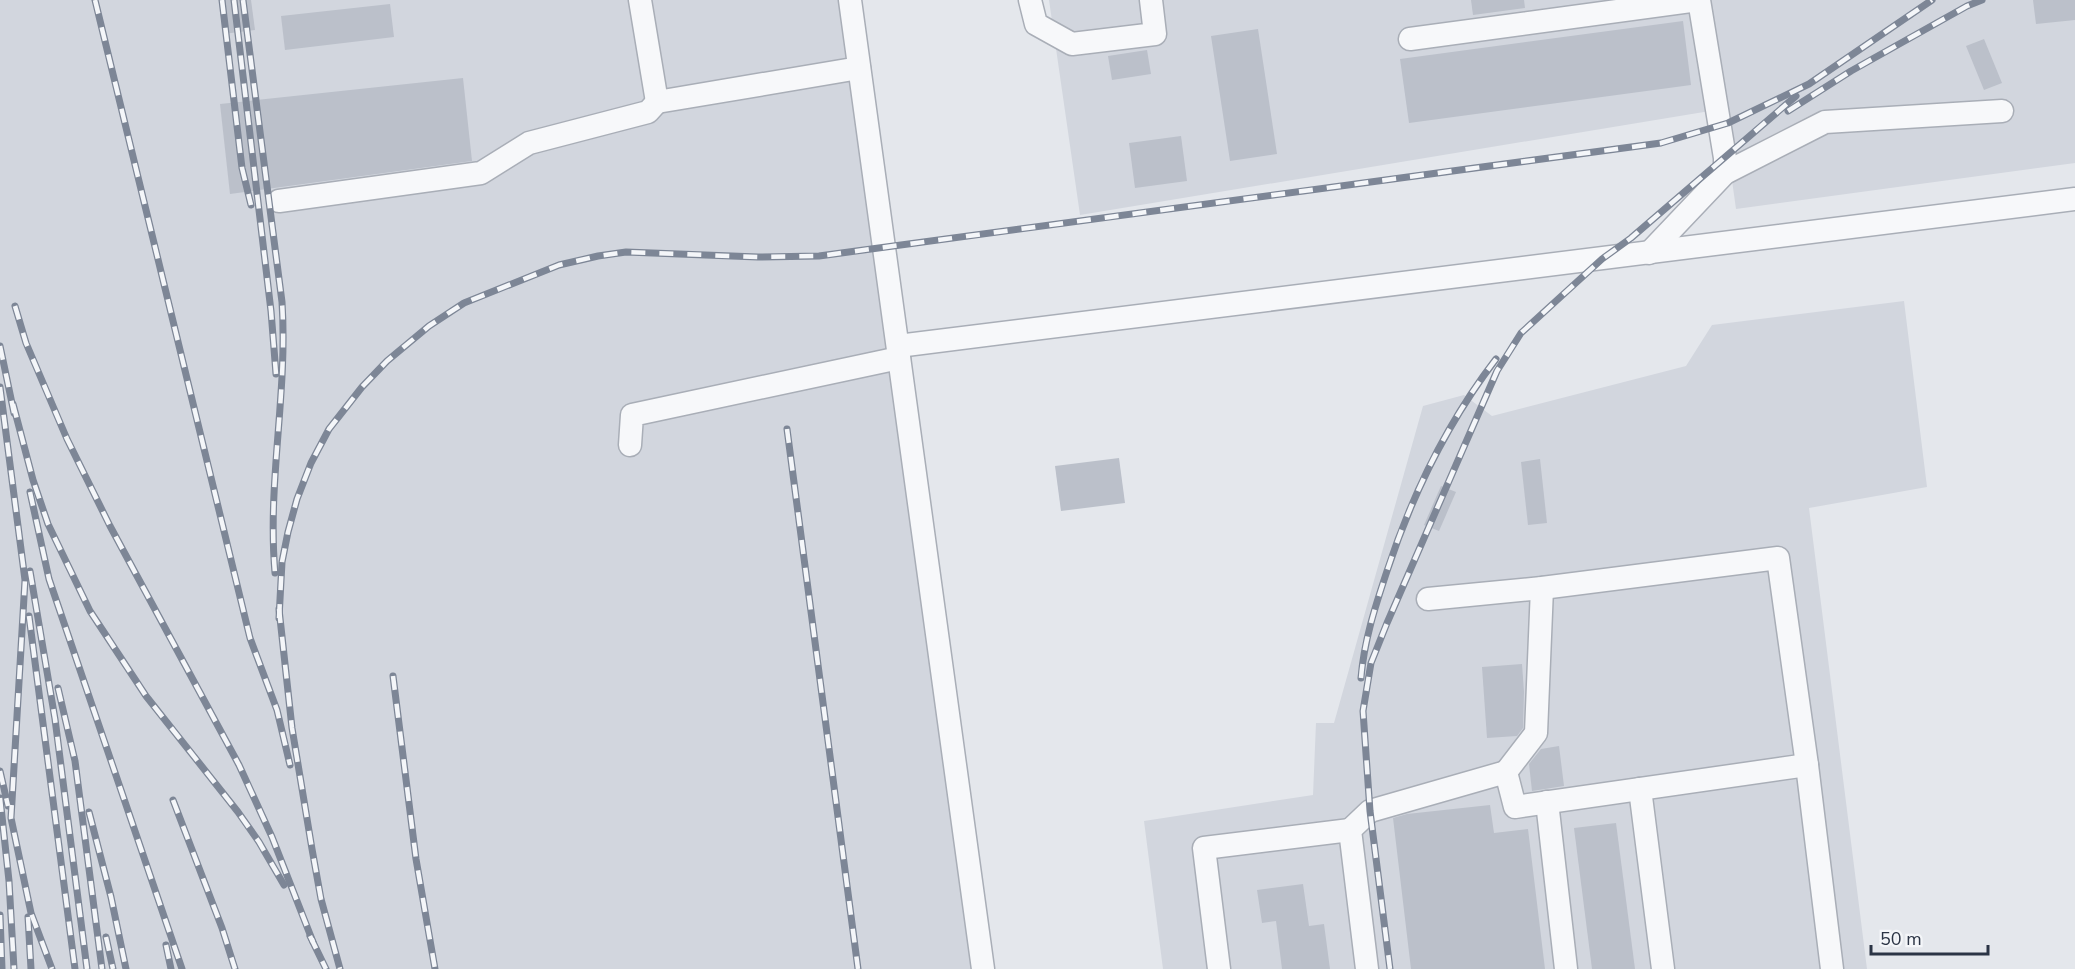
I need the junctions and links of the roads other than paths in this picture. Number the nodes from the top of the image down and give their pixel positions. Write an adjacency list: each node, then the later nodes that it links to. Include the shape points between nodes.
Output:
1 (640, 0): 8 (street)
2 (850, 0): 7 (street)
3 (1030, 0): 4 (street, via 1036,24 1072,44 1155,34)
4 (1151, 0)
5 (1699, 0): 6 (street); 10 (street)
6 (1410, 39)
7 (859, 68): 8 (street); 14 (street)
8 (657, 102): 12 (street, via 648,112 529,143 481,173)
9 (2002, 111): 10 (street, via 1825,122)
10 (1725, 173): 13 (street)
11 (2075, 200): 13 (street)
12 (279, 201)
13 (1649, 253): 14 (street)
14 (899, 352): 15 (street, via 632,415); 23 (street)
15 (630, 445)
16 (1542, 588): 17 (street); 18 (street, via 1778,558); 19 (street, via 1536,733)
17 (1428, 599)
18 (1807, 765): 20 (street); 28 (street)
19 (1506, 772): 21 (street, via 1515,807); 22 (street, via 1370,811)
20 (1640, 789): 21 (street); 27 (street)
21 (1547, 802): 26 (street)
22 (1350, 830): 24 (street, via 1204,848); 25 (street)
23 (983, 969)
24 (1219, 969)
25 (1367, 969)
26 (1566, 969)
27 (1663, 969)
28 (1832, 969)

